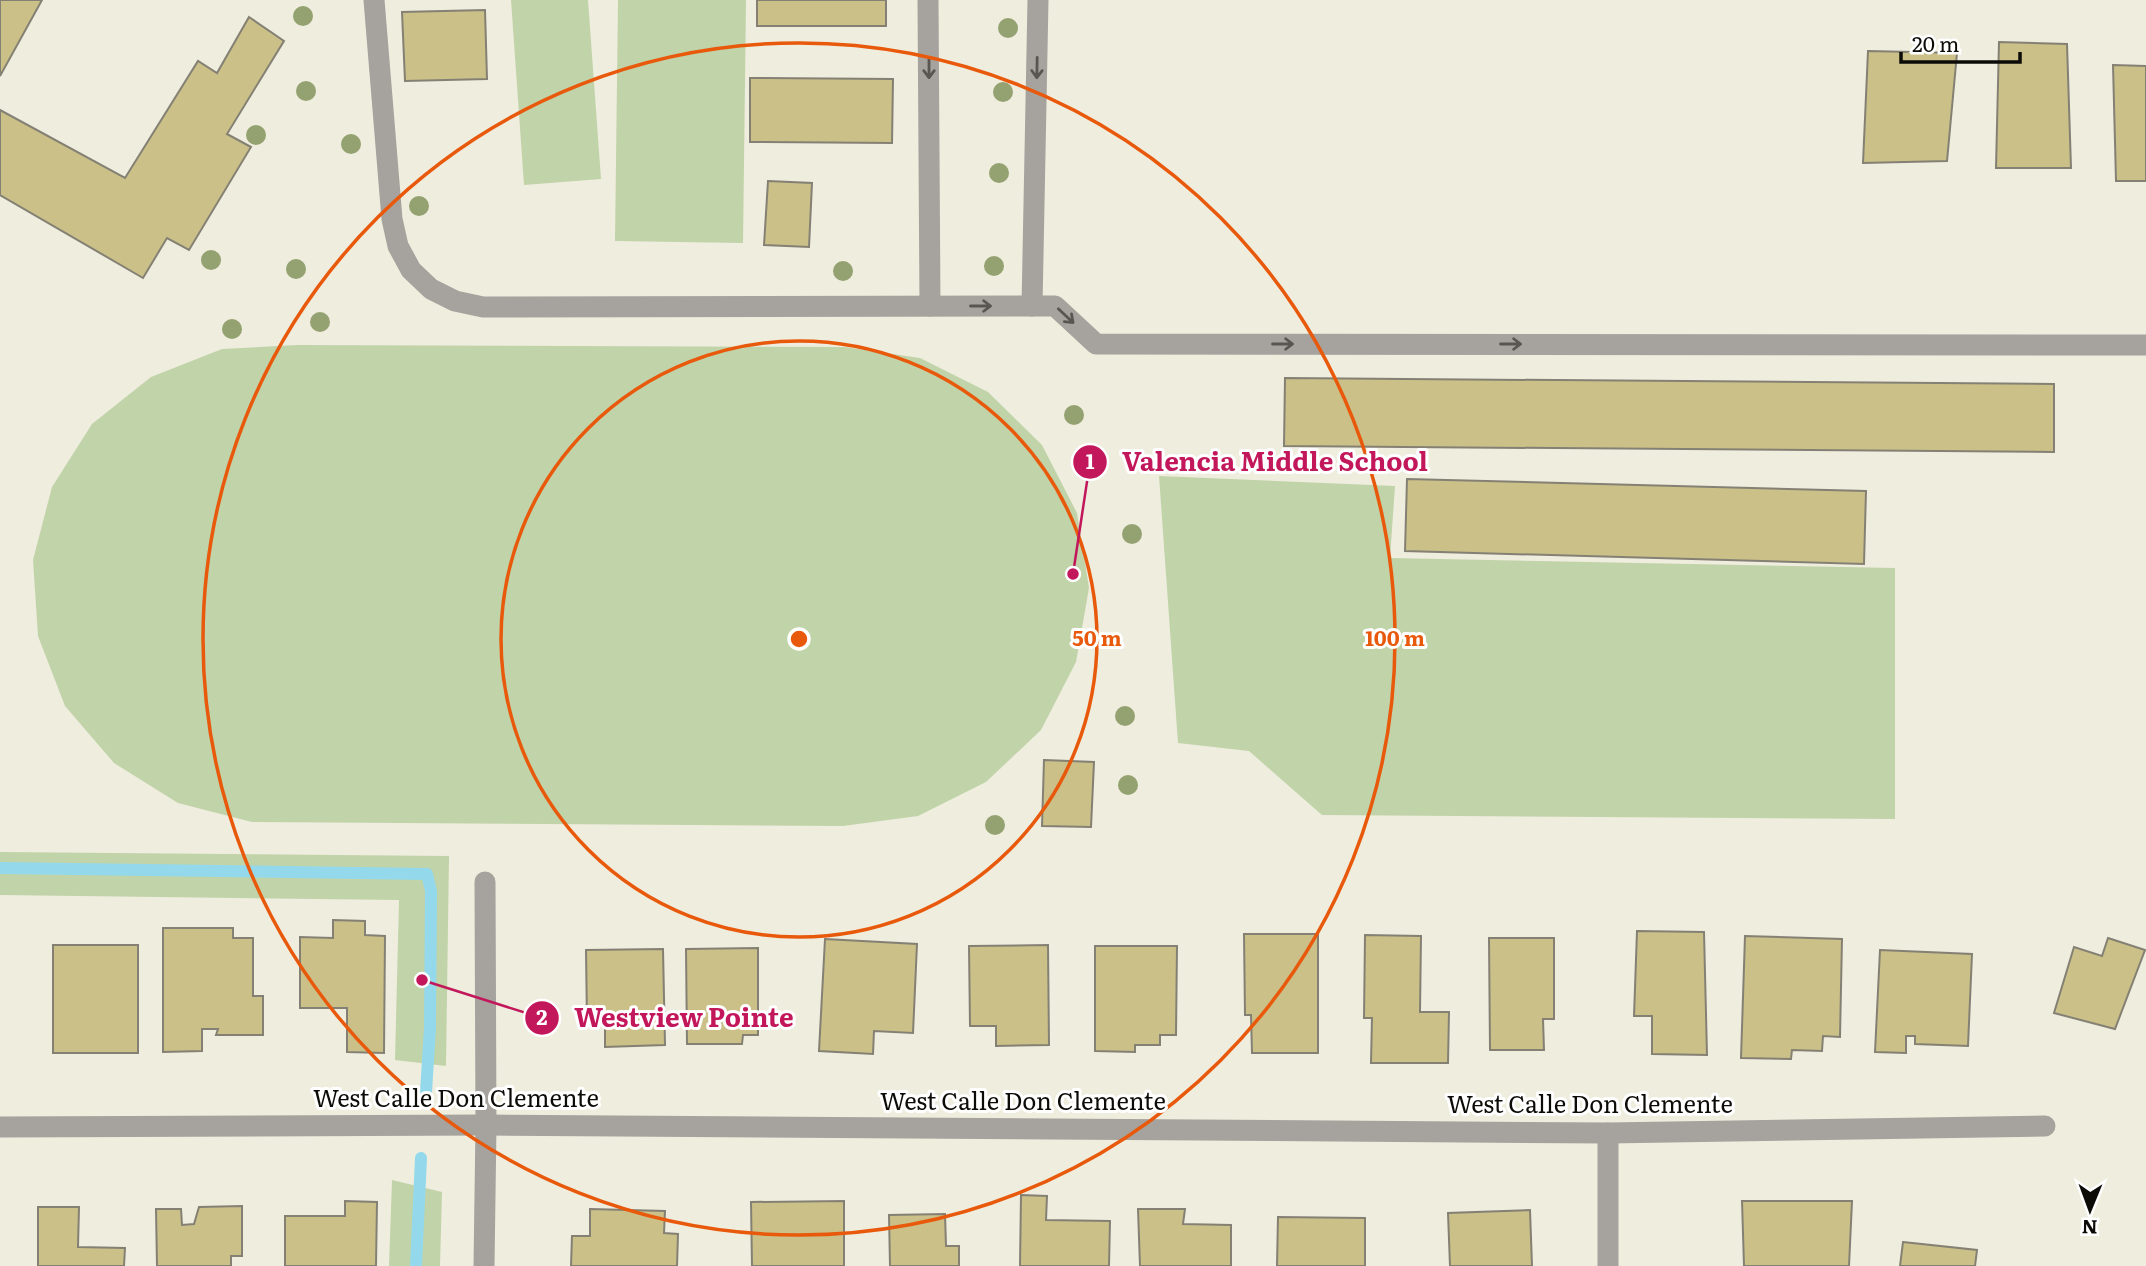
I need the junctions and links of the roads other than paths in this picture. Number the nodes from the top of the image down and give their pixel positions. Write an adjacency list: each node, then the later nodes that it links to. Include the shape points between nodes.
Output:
1 (374, 0): 4 (street, via 392,219 398,246 411,270 431,289 483,307)
2 (929, 0): 4 (street, one-way to 4)
3 (1038, 0): 5 (street, one-way to 5)
4 (930, 306): 5 (street, one-way to 5)
5 (1032, 306): 6 (street, one-way to 6, via 1055,306 1096,344)
6 (2146, 345)
7 (485, 882): 8 (street)
8 (486, 1125): 10 (street, West Calle Don Clemente); 11 (street, West Calle Don Clemente); 12 (street)
9 (2045, 1126): 11 (street, West Calle Don Clemente)
10 (0, 1127)
11 (1608, 1133): 13 (street)
12 (484, 1266)
13 (1608, 1266)

